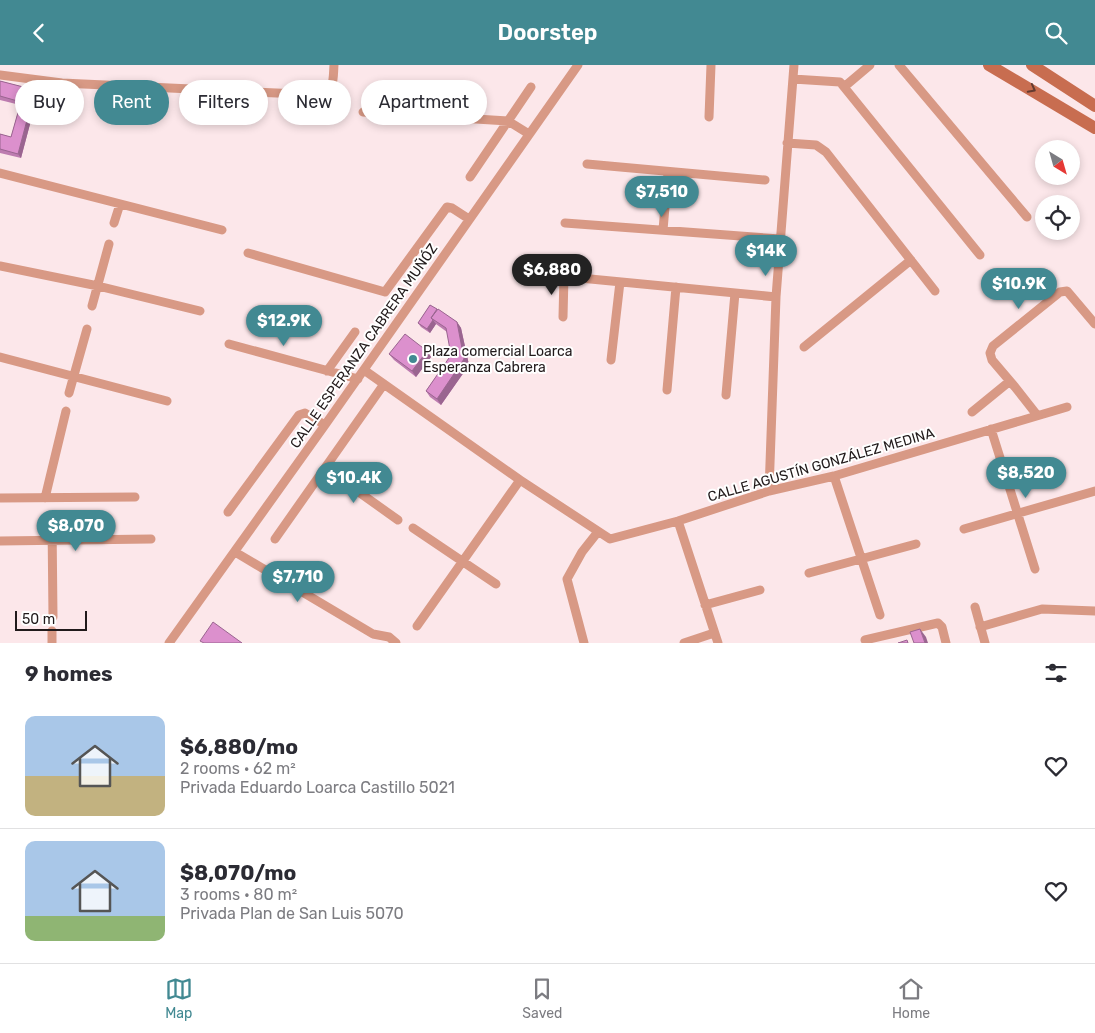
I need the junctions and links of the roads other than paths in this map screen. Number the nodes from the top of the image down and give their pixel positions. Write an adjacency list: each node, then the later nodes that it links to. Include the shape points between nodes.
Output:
1 (334, 65): 9 (street, via 333,86 321,95 62,83)
2 (578, 65): 18 (street, CALLE ESPERANZA CABRERA MUÑÓZ)
3 (711, 65): 14 (street)
4 (794, 65): 10 (street)
5 (870, 65): 12 (street)
6 (899, 65): 26 (street)
7 (989, 65): 17 (main road, one-way to 17)
8 (1033, 65): 13 (main road)
9 (0, 75)
10 (793, 79): 12 (street, via 840,82); 19 (street)
11 (531, 87): 16 (street)
12 (844, 87): 35 (street)
13 (1095, 106)
14 (709, 117)
15 (487, 120): 16 (street)
16 (508, 121): 18 (street); 23 (street)
17 (1095, 128)
18 (529, 134): 27 (street, CALLE ESPERANZA CABRERA MUÑÓZ)
19 (787, 143): 32 (street); 36 (street, via 816,145 826,152)
20 (587, 164): 21 (street)
21 (668, 172): 24 (street); 31 (street)
22 (0, 173): 25 (street)
23 (470, 177)
24 (766, 180)
25 (120, 204): 28 (street); 30 (street)
26 (1027, 217)
27 (469, 219): 34 (street, via 447,207 385,292); 56 (street, CALLE ESPERANZA CABRERA MUÑÓZ)
28 (114, 223)
29 (565, 223): 31 (street)
30 (222, 230)
31 (663, 230): 32 (street)
32 (780, 239): 45 (street)
33 (109, 244): 41 (street)
34 (248, 253)
35 (980, 255)
36 (911, 260): 43 (street); 53 (street)
37 (0, 267): 41 (street)
38 (549, 275): 39 (street)
39 (564, 276): 40 (street); 48 (street)
40 (620, 283): 42 (street); 55 (street)
41 (98, 286): 46 (street); 47 (street)
42 (676, 287): 44 (street); 62 (street)
43 (935, 291)
44 (735, 293): 45 (street); 64 (street)
45 (776, 297): 75 (street)
46 (92, 306)
47 (200, 311)
48 (563, 317)
49 (1095, 324): 60 (street, via 1073,295 1067,291 1060,292 993,346 992,360)
50 (87, 329): 58 (street)
51 (355, 332): 57 (street)
52 (229, 344): 57 (street)
53 (804, 347)
54 (0, 357): 58 (street)
55 (611, 360)
56 (364, 370): 59 (street, CALLE ESPERANZA CABRERA MUÑÓZ); 61 (street, CALLE AGUSTÍN GONZÁLEZ MEDINA)
57 (327, 371): 59 (street)
58 (74, 378): 63 (street); 65 (street)
59 (358, 379): 70 (street, CALLE ESPERANZA CABRERA MUÑÓZ)
60 (1010, 381): 68 (street); 69 (street)
61 (384, 384): 72 (street); 74 (street, CALLE AGUSTÍN GONZÁLEZ MEDINA)
62 (667, 390)
63 (69, 393)
64 (726, 395)
65 (167, 401)
66 (1067, 407): 69 (street, CALLE AGUSTÍN GONZÁLEZ MEDINA)
67 (66, 411): 79 (street)
68 (972, 411)
69 (1037, 415): 71 (street, CALLE AGUSTÍN GONZÁLEZ MEDINA)
70 (325, 425): 80 (street, via 305,413 299,415); 93 (street, CALLE ESPERANZA CABRERA MUÑÓZ)
71 (991, 429): 73 (street, CALLE AGUSTÍN GONZÁLEZ MEDINA); 81 (street)
72 (325, 468): 82 (street); 89 (street)
73 (834, 475): 75 (street, CALLE AGUSTÍN GONZÁLEZ MEDINA); 94 (street)
74 (520, 481): 87 (street, CALLE AGUSTÍN GONZÁLEZ MEDINA); 95 (street)
75 (769, 491): 83 (street, CALLE AGUSTÍN GONZÁLEZ MEDINA)
76 (1095, 491): 81 (street)
77 (135, 497): 79 (street)
78 (0, 498): 79 (street)
79 (45, 498)
80 (228, 512)
81 (1018, 514): 86 (street); 96 (street)
82 (398, 520)
83 (678, 521): 87 (street, CALLE AGUSTÍN GONZÁLEZ MEDINA, via 615,539); 100 (street)
84 (52, 522): 90 (street)
85 (414, 528): 95 (street)
86 (964, 529)
87 (597, 533): 116 (street, via 567,579)
88 (151, 539): 90 (street)
89 (275, 539)
90 (52, 540): 91 (street); 104 (street)
91 (0, 541)
92 (916, 544): 94 (street)
93 (235, 552): 109 (street); 113 (street, CALLE ESPERANZA CABRERA MUÑÓZ)
94 (862, 559): 97 (street); 103 (street)
95 (464, 561): 98 (street); 105 (street)
96 (1035, 569)
97 (809, 573)
98 (496, 584)
99 (760, 590): 100 (street)
100 (705, 605): 108 (street)
101 (976, 607): 106 (street)
102 (1095, 611): 106 (street, via 1042,609)
103 (880, 615)
104 (53, 617)
105 (417, 626)
106 (980, 627): 120 (street)
107 (52, 631): 114 (street)
108 (714, 633): 117 (street); 118 (street)
109 (373, 634): 112 (street); 115 (street)
110 (865, 640): 111 (street)
111 (880, 640): 119 (street, via 938,623)
112 (389, 641)
113 (170, 642)
114 (52, 643)
115 (377, 643)
116 (584, 643)
117 (684, 643)
118 (718, 643)
119 (946, 643)
120 (985, 643)

